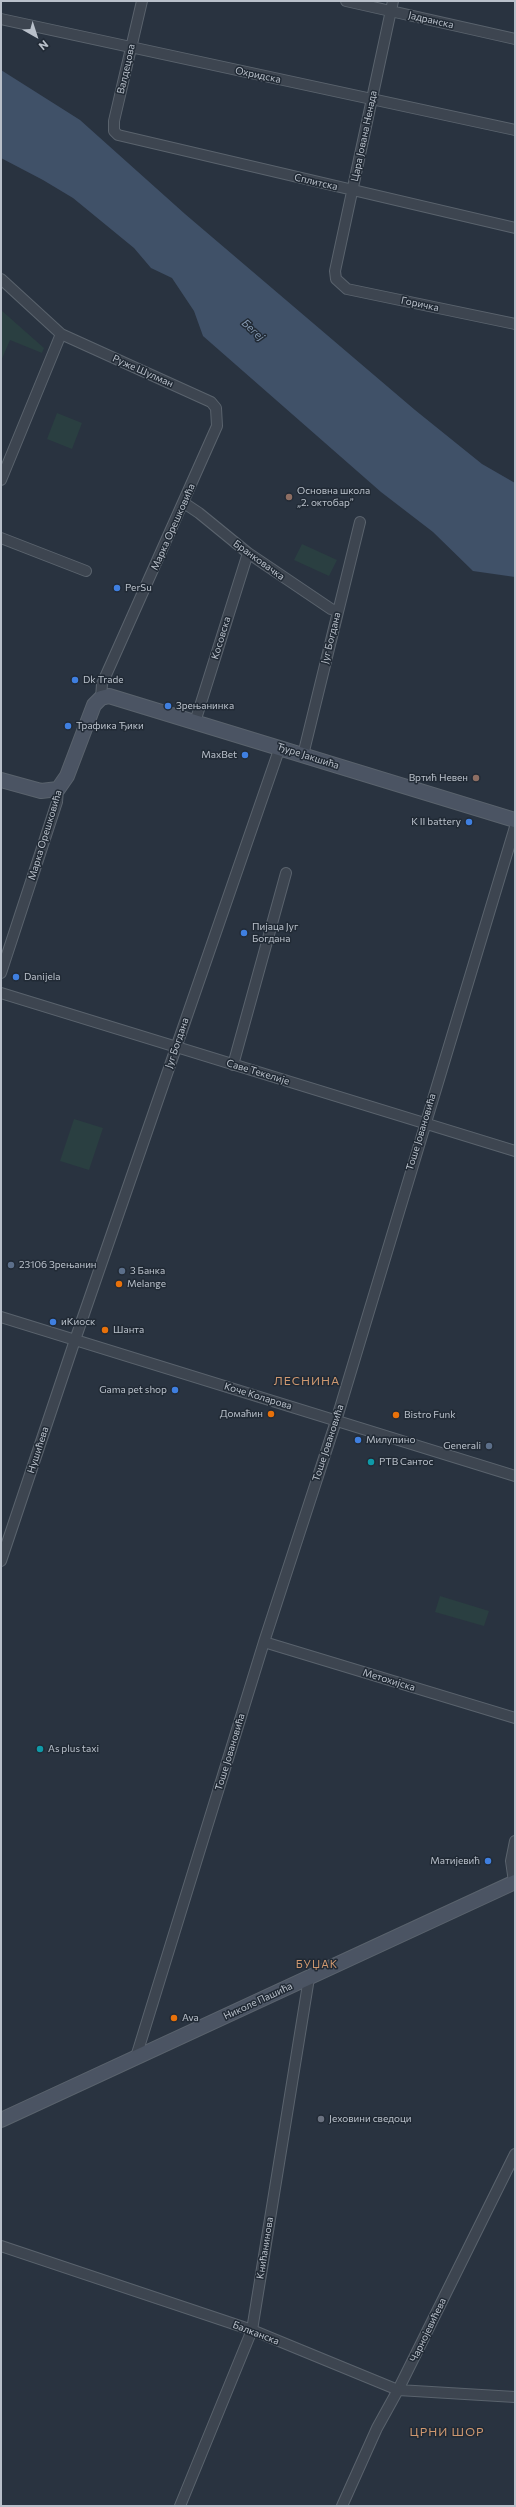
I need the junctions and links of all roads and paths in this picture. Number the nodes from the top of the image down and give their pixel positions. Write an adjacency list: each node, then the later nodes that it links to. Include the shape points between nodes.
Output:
1 (142, 1): 6 (street, Валдецова)
2 (346, 1): 3 (street, Јадранска)
3 (392, 6): 5 (street, Јадранска); 7 (street, Цара Јована Ненада)
4 (1, 20): 6 (street, Охридска)
5 (515, 39)
6 (131, 48): 7 (street, Охридска); 9 (street, Валдецова, via 114,121 114,131)
7 (371, 99): 8 (street, Охридска); 10 (street, Цара Јована Ненада)
8 (515, 130)
9 (118, 135): 10 (street, Сплитска)
10 (352, 190): 11 (street, Сплитска); 12 (street, Цара Јована Ненада)
11 (515, 228)
12 (335, 271): 14 (street, Горичка, via 336,278 347,289)
13 (1, 279): 15 (street, Руже Шулман)
14 (515, 324)
15 (61, 334): 16 (street, Руже Шулман, via 210,402); 17 (street)
16 (218, 415): 18 (street, Марка Орешковића, via 217,426)
17 (1, 480)
18 (184, 503): 21 (street, Бранковачка); 24 (street, Марка Орешковића, via 102,684)
19 (360, 522): 23 (street, Југ Богдана)
20 (1, 538): 22 (street)
21 (248, 553): 23 (street, Бранковачка); 25 (street, Косовска)
22 (86, 571)
23 (338, 612): 27 (street, Југ Богдана)
24 (101, 698): 25 (street, Ђуре Јакшића, via 110,696); 29 (street, Марка Орешковића, via 94,705 67,776)
25 (195, 722): 26 (street, Ђуре Јакшића)
26 (280, 747): 27 (street, Ђуре Јакшића); 35 (street, Југ Богдана)
27 (303, 755): 30 (street, Ђуре Јакшића)
28 (1, 780): 29 (street, via 40,792)
29 (58, 789): 33 (street, Марка Орешковића, via 57,802)
30 (515, 820)
31 (515, 827): 37 (street, Тоше Јовановића)
32 (286, 873): 36 (street)
33 (1, 974)
34 (1, 993): 35 (street, Саве Текелије)
35 (176, 1047): 36 (street, Саве Текелије); 40 (street, Југ Богдана)
36 (233, 1064): 37 (street, Саве Текелије)
37 (424, 1123): 38 (street, Саве Текелије); 41 (street, Тоше Јовановића)
38 (515, 1151)
39 (1, 1317): 40 (street, Коче Коларова)
40 (74, 1340): 41 (street, Коче Коларова); 43 (street, Нушићева)
41 (336, 1420): 42 (street, Коче Коларова); 44 (street, Тоше Јовановића)
42 (515, 1476)
43 (1, 1561)
44 (264, 1642): 45 (street, Метохијска); 49 (street, Тоше Јовановића)
45 (515, 1718)
46 (515, 1840): 47 (street, via 511,1861)
47 (514, 1882): 48 (street, Николе Пашића)
48 (309, 1978): 49 (street, Николе Пашића); 53 (street, Книћанинова)
49 (136, 2057): 50 (street, Николе Пашића)
50 (1, 2120)
51 (515, 2154): 54 (street, Чарнојевићева)
52 (1, 2246): 53 (street, Балканска)
53 (252, 2330): 54 (street, Балканска); 56 (street, Книћанинова)
54 (398, 2390): 55 (street, Балканска); 57 (street, Чарнојевићева, via 377,2428)
55 (515, 2397)
56 (180, 2506)
57 (342, 2506)

